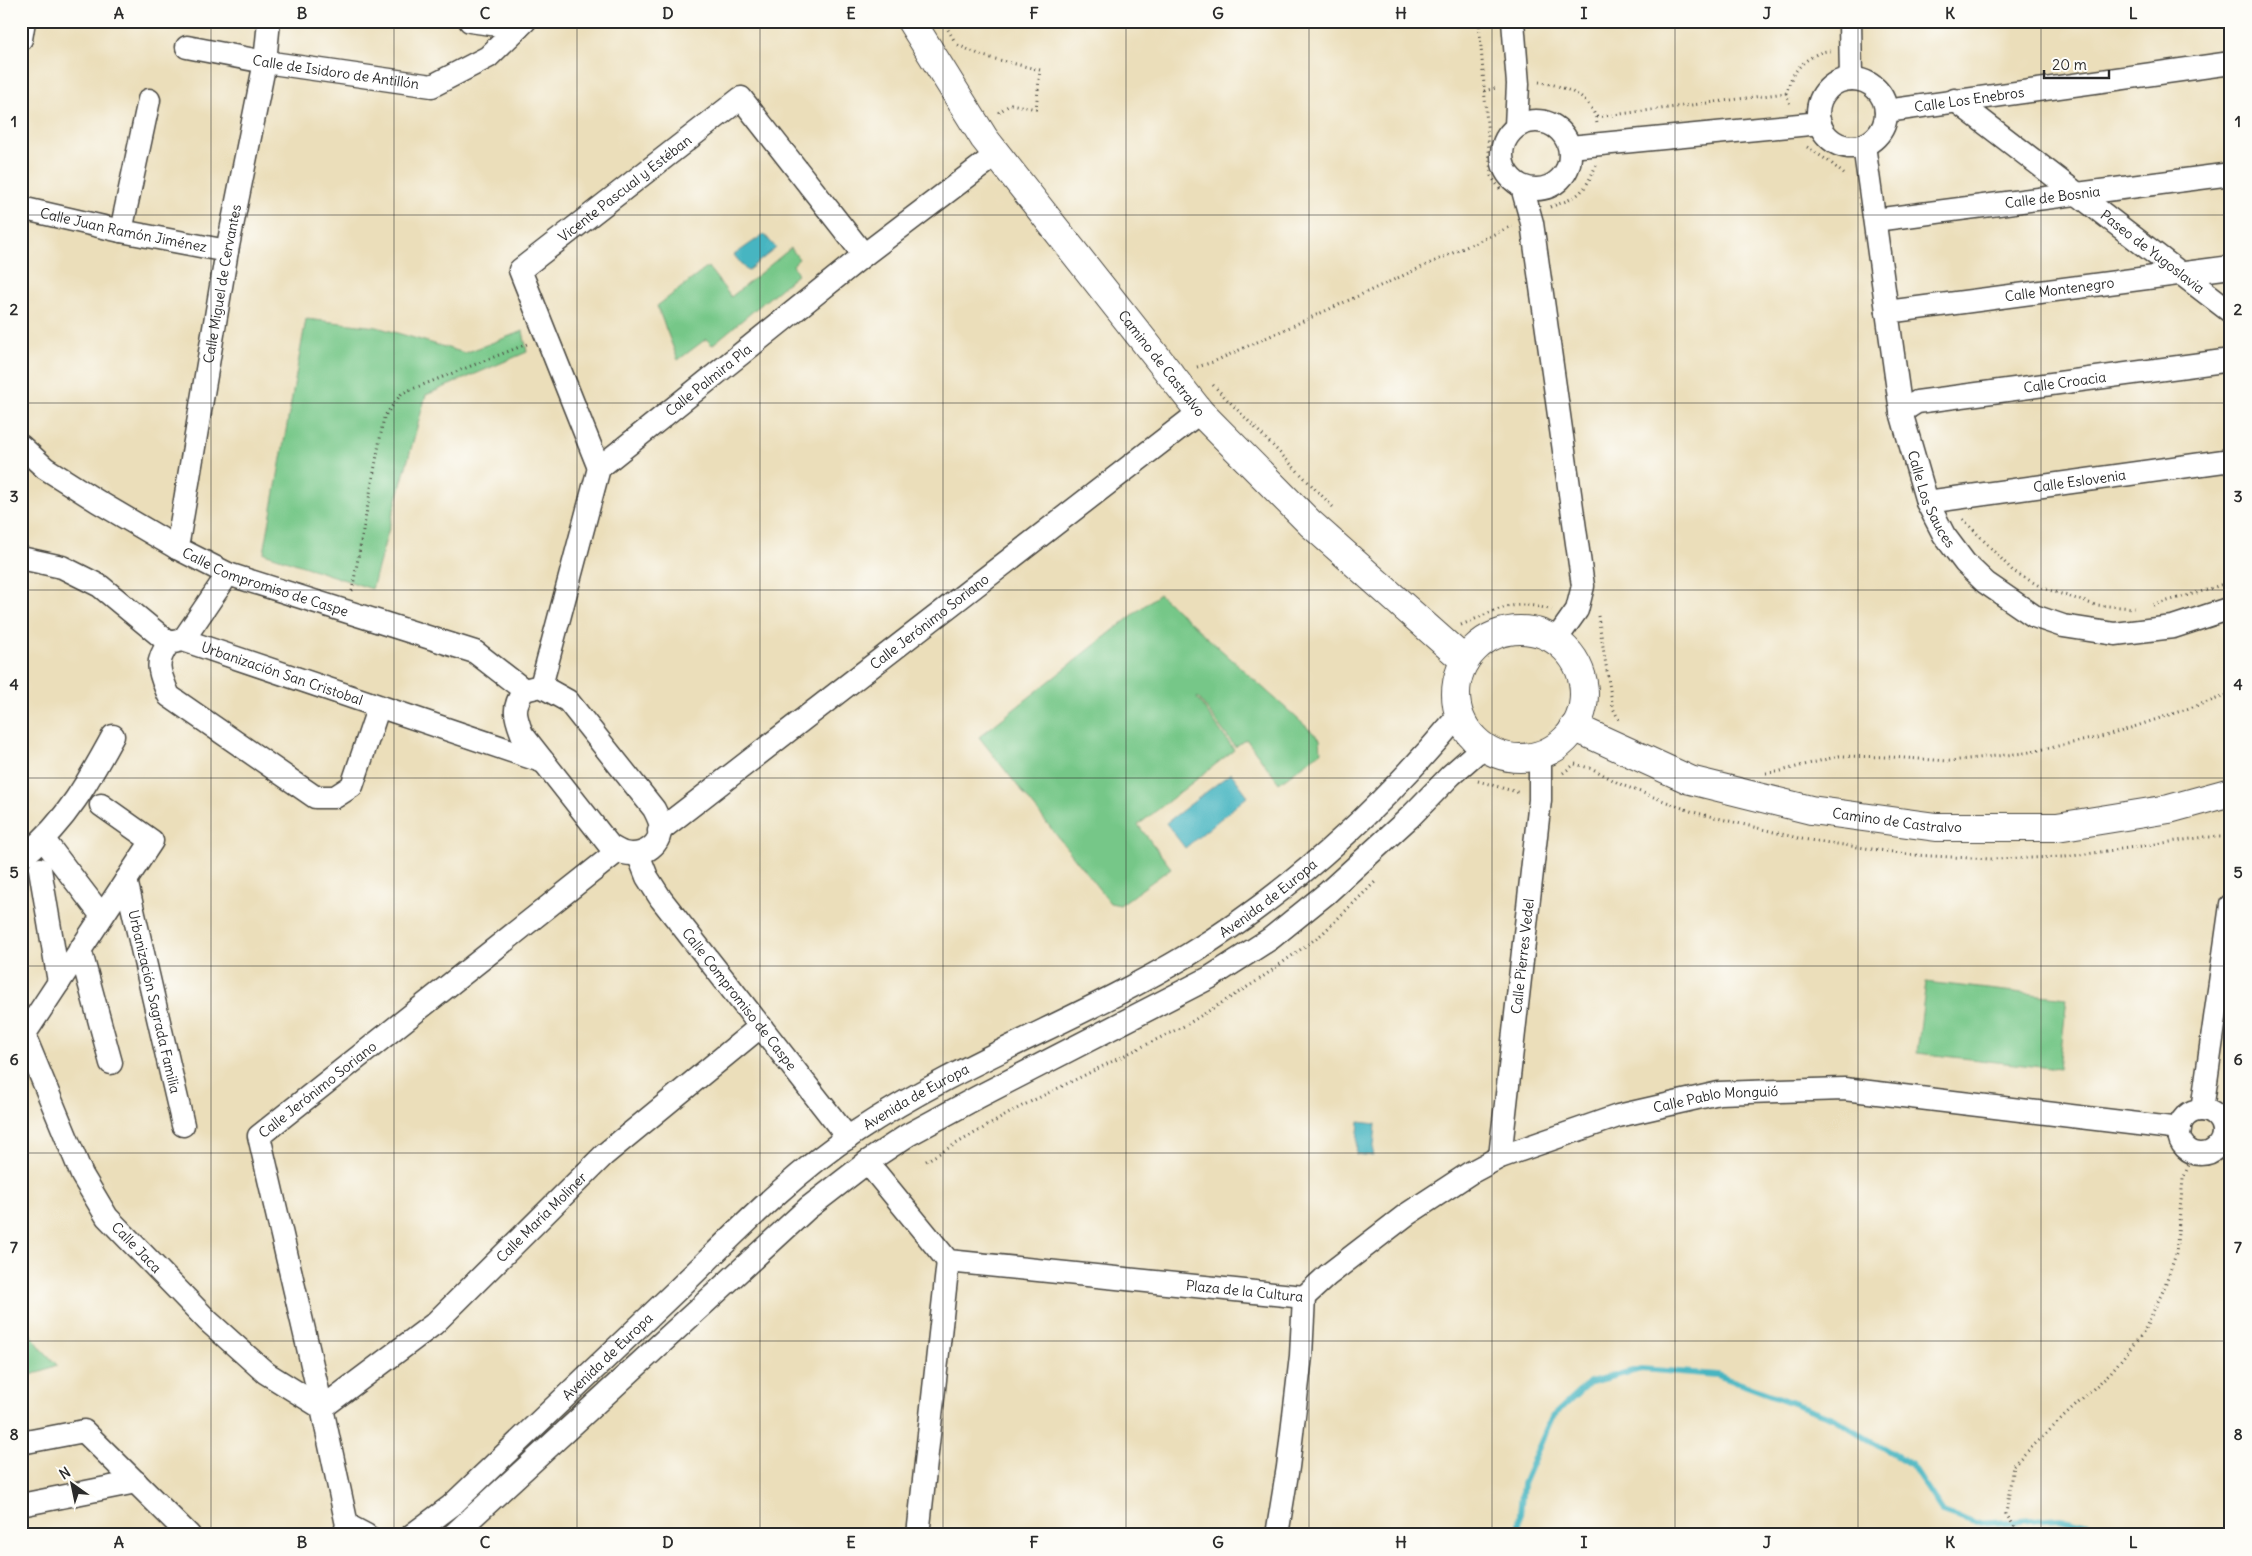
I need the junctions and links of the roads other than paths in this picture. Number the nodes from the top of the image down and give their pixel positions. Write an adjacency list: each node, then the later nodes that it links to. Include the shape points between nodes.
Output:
1 (24, 21): 8 (street)
2 (269, 21): 10 (street, Calle Miguel de Cervantes)
3 (470, 21): 7 (street)
4 (911, 21): 20 (street, Camino de Castralvo)
5 (1513, 21): 17 (street, via 1518,84)
6 (1850, 21): 12 (street)
7 (521, 25): 10 (street, Calle de Isidoro de Antillón, via 488,57 432,86)
8 (21, 39)
9 (187, 47): 10 (street, Calle de Isidoro de Antillón)
10 (265, 62): 27 (street, Calle Miguel de Cervantes)
11 (2231, 62): 14 (street, Calle Los Enebros)
12 (1851, 79): 15 (street, via 1871,85 1882,96); 16 (street, via 1832,86 1824,94 1819,108)
13 (149, 100): 26 (street)
14 (1955, 100): 15 (street, Calle Los Enebros); 23 (street, Paseo de Yugoslavia)
15 (1886, 112): 18 (street, via 1880,132)
16 (1820, 123): 18 (street, via 1828,137 1842,146); 19 (street)
17 (1516, 126): 19 (street, via 1538,120 1549,123 1566,137); 22 (street, via 1503,142 1501,153)
18 (1864, 145): 25 (street, Calle Los Sauces)
19 (1570, 147): 22 (street, via 1567,169 1554,185)
20 (997, 154): 28 (street, Calle Palmira Pla); 34 (street, Camino de Castralvo)
21 (2231, 174): 23 (street, Calle de Bosnia)
22 (1513, 190): 45 (street, via 1532,223 1583,586 1577,610)
23 (2075, 193): 25 (street, Calle de Bosnia); 30 (street, Paseo de Yugoslavia)
24 (21, 208): 26 (street, Calle Juan Ramón Jiménez)
25 (1875, 220): 31 (street, Calle Los Sauces)
26 (121, 231): 27 (street, Calle Juan Ramón Jiménez)
27 (227, 251): 40 (street, Calle Miguel de Cervantes)
28 (864, 255): 38 (street, Calle Palmira Pla); 38 (street, Vicente Pascual y Estéban, via 741,98 520,270)
29 (2231, 267): 30 (street, Calle Montenegro)
30 (2180, 274): 31 (street, Calle Montenegro); 32 (street, Paseo de Yugoslavia)
31 (1888, 312): 35 (street, Calle Los Sauces)
32 (2231, 312)
33 (2231, 360): 35 (street, Calle Croacia, via 1917,402)
34 (1200, 412): 46 (street, Camino de Castralvo, via 1310,523); 57 (street, Calle Jerónimo Soriano)
35 (1901, 412): 39 (street, Calle Los Sauces)
36 (21, 446): 40 (street, Calle Compromiso de Caspe, via 45,468)
37 (2231, 460): 39 (street, Calle Eslovenia)
38 (599, 468): 47 (street)
39 (1927, 502): 43 (street, Calle Los Sauces, via 1944,535 1965,563 1986,583 2034,616 2063,626 2116,634 2173,627)
40 (177, 548): 42 (street, Calle Compromiso de Caspe)
41 (21, 558): 44 (street, via 62,567 100,586)
42 (228, 574): 44 (street, Urbanización San Cristobal); 47 (street, Calle Compromiso de Caspe, via 475,652)
43 (2231, 608)
44 (176, 641): 48 (street, Urbanización San Cristobal); 48 (street, Urbanización San Cristobal, via 160,655 160,672 169,696 315,797 335,797 352,786)
45 (1556, 641): 46 (street, via 1537,632 1516,630 1496,634); 50 (street, via 1580,670 1584,690 1582,709)
46 (1465, 661): 49 (street, via 1458,678)
47 (533, 688): 54 (street, via 516,703 516,717 522,734); 57 (street, Calle Compromiso de Caspe, via 568,701 654,809)
48 (379, 706): 54 (street, Urbanización San Cristobal)
49 (1459, 715): 52 (street, via 1468,732); 72 (street, Avenida de Europa, via 1386,797 1247,917 1186,956 954,1075 885,1113)
50 (1574, 727): 53 (street, via 1560,744); 55 (street, Camino de Castralvo, via 1690,780 1811,810 1936,827 2057,827 2169,809)
51 (113, 736): 58 (street, via 83,790)
52 (1483, 747): 53 (street, via 1500,755 1520,758); 74 (street, Avenida de Europa, via 1327,893 1270,939 1209,978 978,1097 908,1135)
53 (1540, 755): 73 (street, Calle Pierres Vedel, via 1540,800)
54 (544, 762): 59 (street, via 601,836)
55 (2231, 792)
56 (101, 805): 60 (street, Urbanización Sagrada Familia, via 152,841)
57 (659, 831): 59 (street, via 659,838 651,849)
58 (44, 840): 62 (street); 64 (street, via 33,861)
59 (628, 852): 65 (street, Calle Compromiso de Caspe); 77 (street, Calle Jerónimo Soriano, via 259,1136)
60 (126, 880): 62 (street, Urbanización Sagrada Familia); 69 (street, Urbanización Sagrada Familia)
61 (2231, 905): 68 (street)
62 (102, 916): 63 (street, Urbanización Sagrada Familia)
63 (80, 949): 64 (street, Urbanización Sagrada Familia); 67 (street)
64 (59, 982): 66 (street, Urbanización Sagrada Familia)
65 (761, 1026): 72 (street, Calle Compromiso de Caspe); 77 (street, Calle María Moliner, via 604,1155 434,1324)
66 (22, 1034): 77 (street, Calle Jaca, via 82,1175 107,1217 222,1334 266,1372)
67 (111, 1063)
68 (2202, 1110): 70 (street, via 2185,1117); 71 (street, via 2220,1121)
69 (183, 1125)
70 (2180, 1128): 71 (street, via 2182,1144 2194,1153 2215,1149); 73 (street, Calle Pablo Monguió, via 1844,1088 1719,1093 1618,1116)
71 (2227, 1135)
72 (848, 1138): 83 (street, Avenida de Europa, via 785,1186 451,1506)
73 (1500, 1157): 76 (street, Calle Pablo Monguió, via 1406,1215)
74 (868, 1162): 75 (street); 84 (street, Avenida de Europa, via 808,1208)
75 (948, 1260): 76 (street, Plaza de la Cultura); 85 (street)
76 (1304, 1297): 86 (street, Plaza de la Cultura, via 1301,1356)
77 (322, 1408): 81 (street, Calle Jerónimo Soriano)
78 (21, 1443): 79 (street, via 84,1431)
79 (136, 1482): 80 (street); 82 (street)
80 (21, 1504)
81 (353, 1532)
82 (189, 1535)
83 (412, 1535)
84 (453, 1535)
85 (918, 1535)
86 (1277, 1535)

